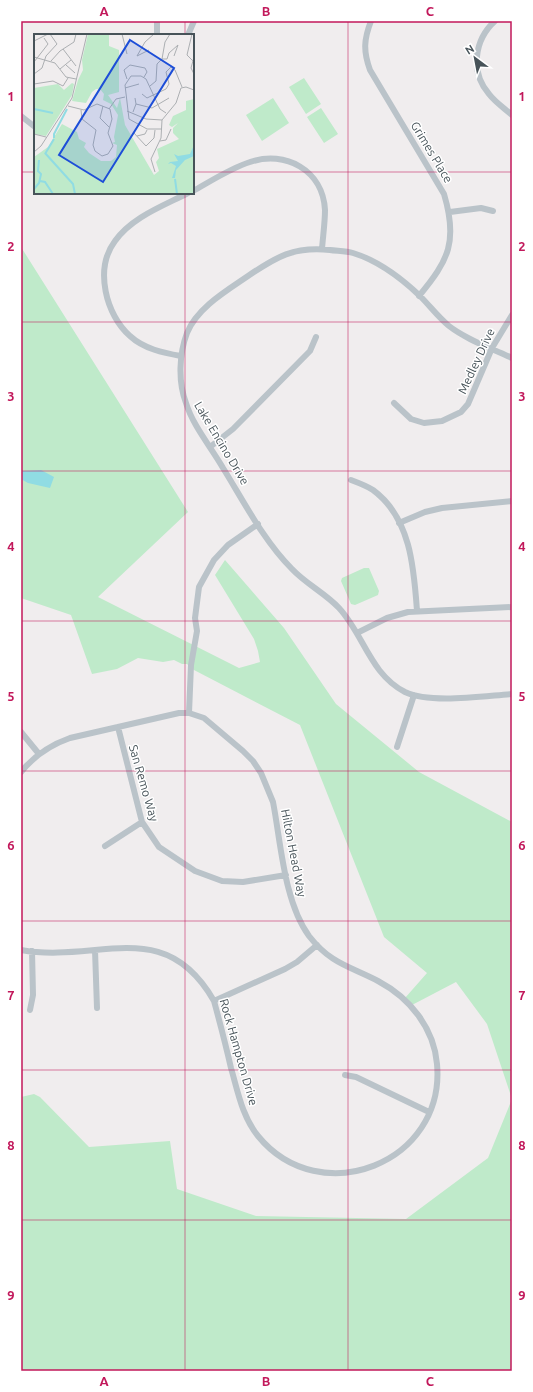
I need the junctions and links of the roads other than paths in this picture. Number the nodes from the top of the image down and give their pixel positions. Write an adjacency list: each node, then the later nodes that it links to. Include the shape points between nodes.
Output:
1 (157, 21): 5 (street)
2 (194, 21): 6 (street)
3 (371, 21): 13 (street, Grimes Place, via 364,45 370,70 444,194)
4 (495, 21): 7 (street, via 483,36 476,64 482,85)
5 (157, 34)
6 (188, 34)
7 (512, 115)
8 (21, 116): 9 (street)
9 (34, 126)
10 (194, 190): 14 (street, via 250,161 270,157 286,160 310,174 318,185 325,208)
11 (186, 194): 19 (street, via 138,219 125,230 109,251 104,273 106,298 130,336 160,352)
12 (493, 211): 13 (street, via 481,208)
13 (450, 212): 15 (street, Grimes Place, via 447,258)
14 (322, 249): 15 (street, Lake Encino Drive, via 350,252 374,261 397,276); 19 (street, Lake Encino Drive, via 300,249 285,253 202,310 187,332)
15 (419, 296): 18 (street, Lake Encino Drive, via 450,327)
16 (512, 315): 18 (street, Medley Drive)
17 (316, 338): 22 (street, via 310,351 234,429)
18 (492, 348): 20 (street, Lake Encino Drive); 21 (street, Medley Drive, via 468,404 452,418 424,423 411,419)
19 (181, 356): 22 (street, Lake Encino Drive, via 182,388 186,404)
20 (512, 358)
21 (394, 403)
22 (210, 446): 26 (street, Lake Encino Drive)
23 (351, 480): 25 (street, via 368,487 385,501)
24 (512, 502): 25 (street, via 442,508)
25 (399, 523): 28 (street, via 412,558)
26 (258, 524): 29 (street, Lake Encino Drive, via 282,559 305,582 333,602); 32 (street, via 228,545 214,560 203,579 197,596 197,631 191,666)
27 (512, 607): 28 (street)
28 (418, 611): 29 (street, via 387,618)
29 (357, 633): 31 (street, Lake Encino Drive, via 379,671 397,687)
30 (512, 694): 31 (street, Lake Encino Drive, via 437,698)
31 (414, 695): 35 (street)
32 (189, 713): 33 (street, Hilton Head Way); 40 (street, Hilton Head Way, via 204,718 248,756 261,773 273,802)
33 (118, 727): 36 (street, Hilton Head Way, via 59,742); 38 (street, San Remo Way)
34 (21, 732): 36 (street)
35 (397, 746)
36 (38, 754): 37 (street, Hilton Head Way)
37 (21, 772)
38 (142, 822): 39 (street); 40 (street, San Remo Way, via 158,847 208,877 243,882)
39 (105, 846)
40 (286, 875): 41 (street, Hilton Head Way, via 296,913)
41 (317, 944): 45 (street, via 285,969); 49 (street, Hilton Head Way, via 341,965 391,988 411,1006 425,1024 437,1066 434,1098)
42 (21, 950): 44 (street, Rock Hampton Drive)
43 (95, 950): 44 (street, Rock Hampton Drive); 45 (street, Rock Hampton Drive, via 143,948 168,955 192,970); 46 (street)
44 (32, 951): 47 (street, via 33,995)
45 (214, 1001): 49 (street, Rock Hampton Drive, via 245,1116 265,1143 284,1159 309,1170 325,1173 342,1174 367,1169 379,1165 403,1149 421,1128)
46 (97, 1008)
47 (30, 1010)
48 (345, 1076): 49 (street, via 356,1077)
49 (429, 1112)

